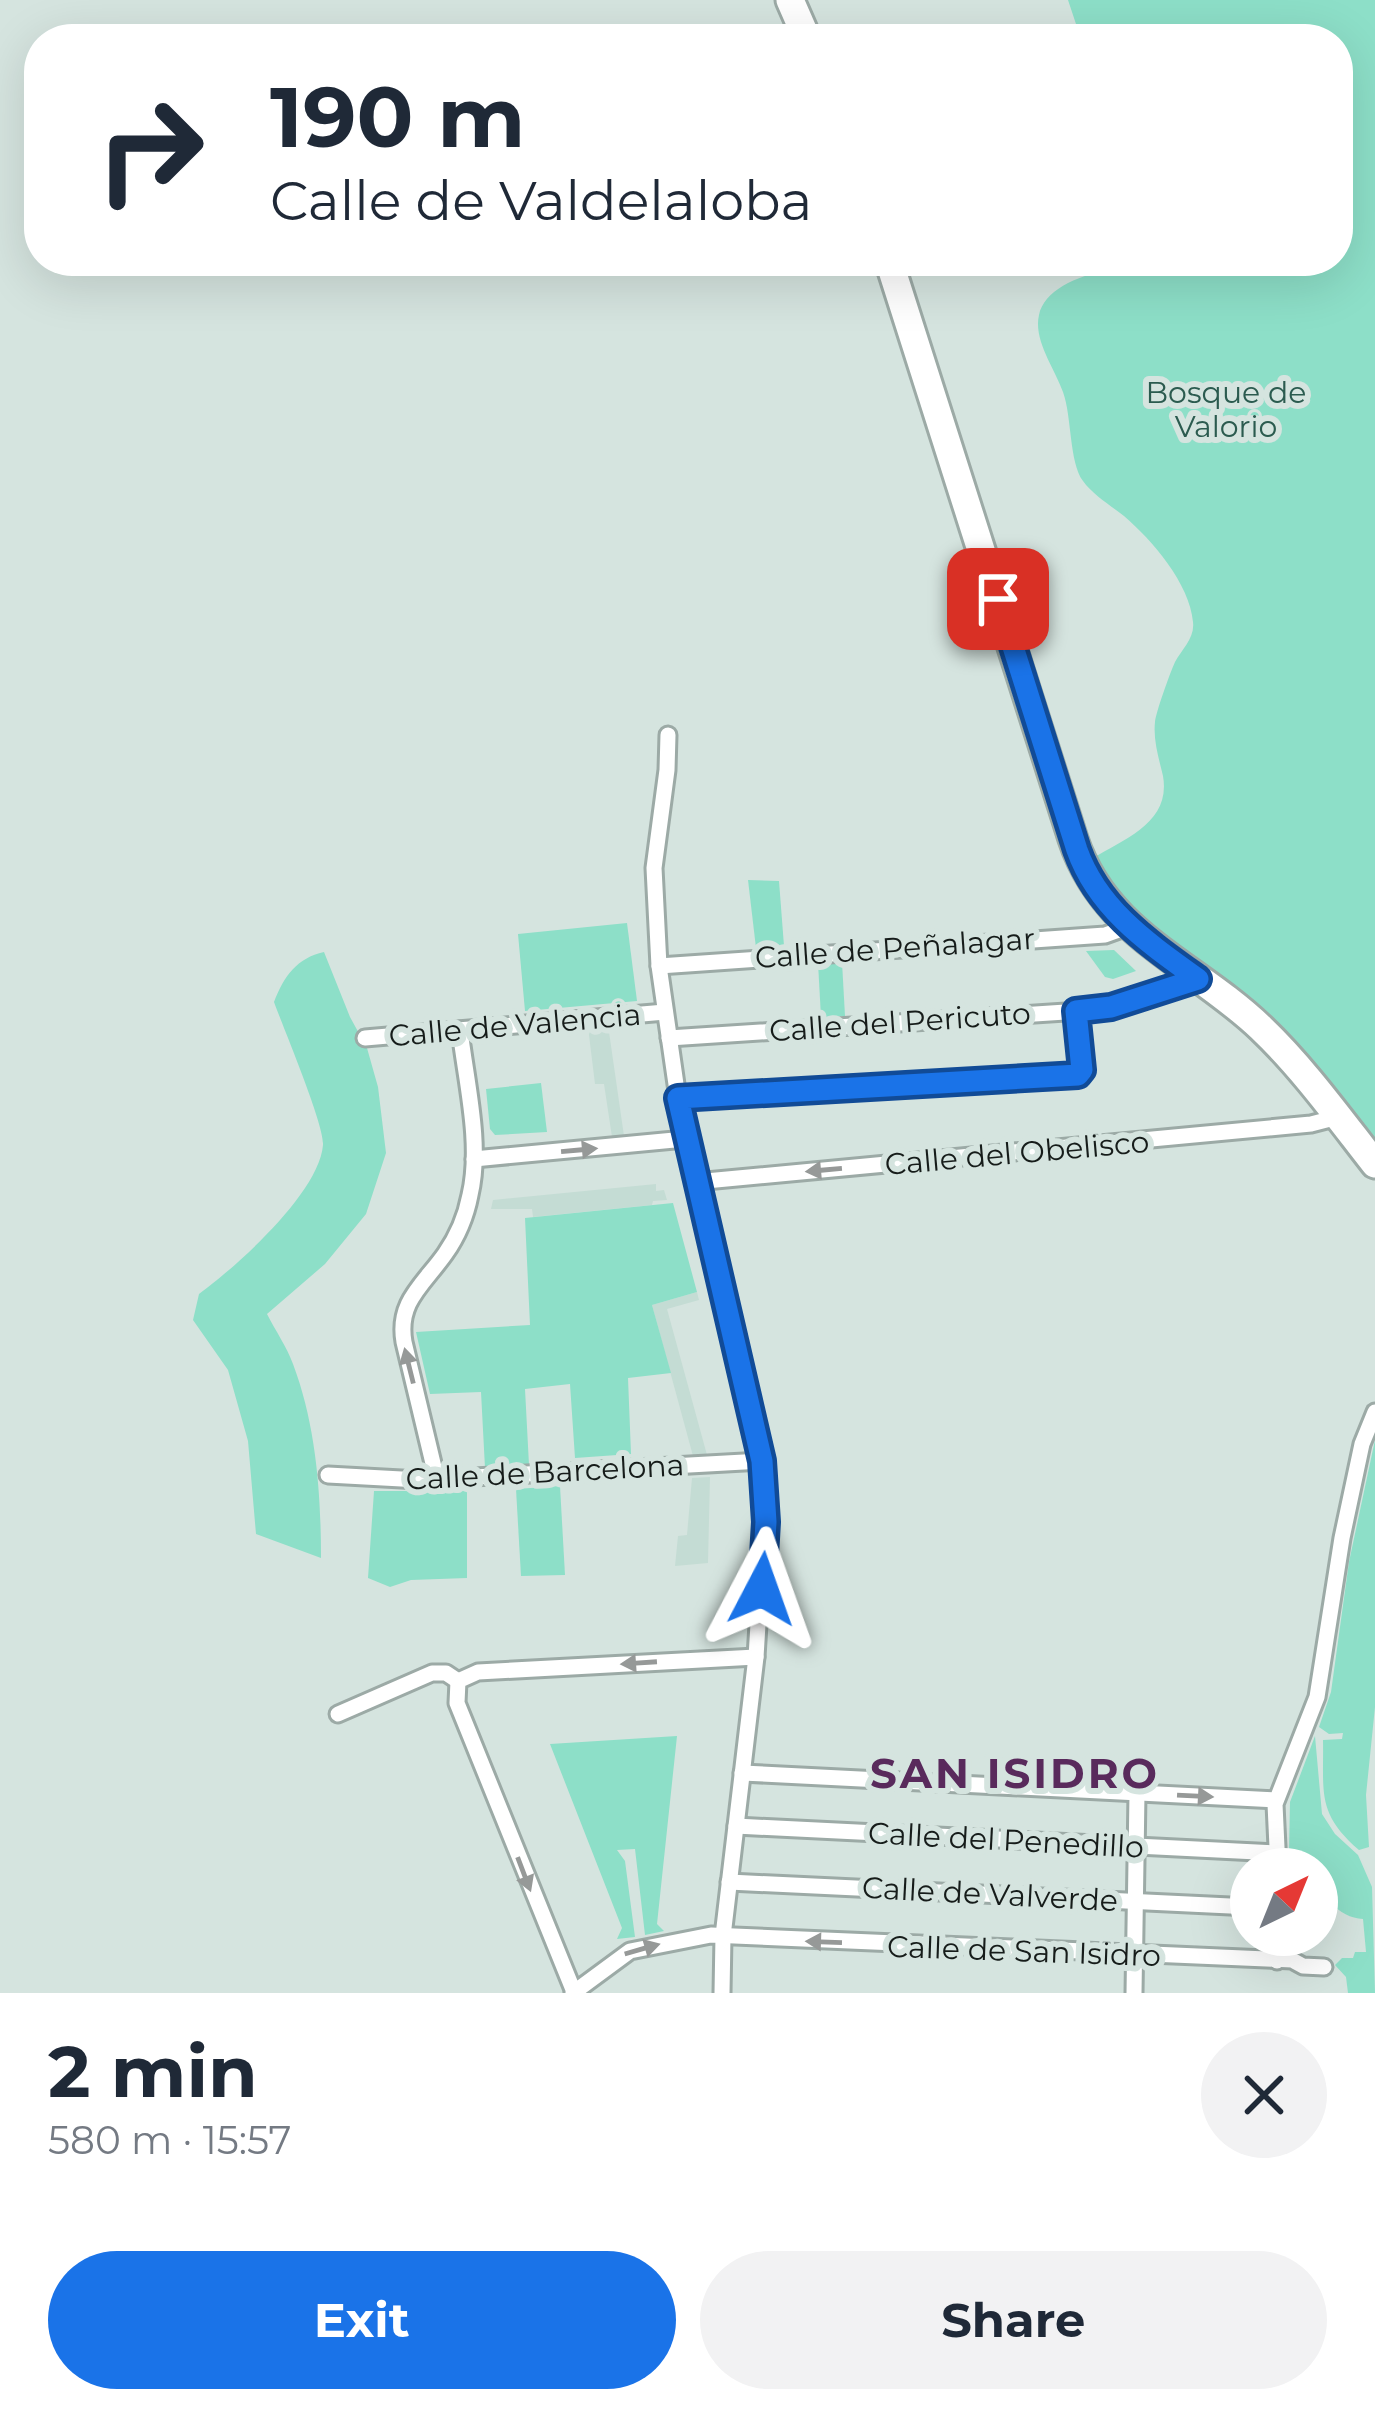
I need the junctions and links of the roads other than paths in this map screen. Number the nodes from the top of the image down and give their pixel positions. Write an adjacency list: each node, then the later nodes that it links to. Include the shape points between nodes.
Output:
1 (894, 276): 3 (highway, via 1081,861)
2 (668, 735): 4 (street, via 654,868)
3 (1130, 926): 4 (street, Calle de Peñalagar, via 1105,935); 5 (highway)
4 (659, 966): 7 (street)
5 (1198, 979): 6 (street, Calle del Pericuto); 12 (highway, via 1267,1034)
6 (1076, 1011): 10 (street, Calle del Pericuto); 11 (street, via 1078,1075)
7 (665, 1012): 8 (street, Calle de Valencia); 10 (street)
8 (460, 1030): 9 (street, Calle de Valencia); 14 (street)
9 (365, 1038)
10 (669, 1038): 11 (street)
11 (678, 1098): 13 (street)
12 (1338, 1117): 15 (highway); 16 (street, Calle del Obelisco, one-way to 16)
13 (685, 1139): 14 (street, one-way to 13); 16 (street)
14 (474, 1160): 20 (street, one-way to 14, via 403,1317 458,1231)
15 (1375, 1164)
16 (695, 1182): 18 (street)
17 (1375, 1412): 26 (street, via 1342,1538 1317,1697)
18 (762, 1461): 20 (street, Calle de Barcelona); 21 (street)
19 (328, 1475): 20 (street, Calle de Barcelona)
20 (437, 1480)
21 (756, 1657): 22 (street, one-way to 22, via 478,1672); 24 (street)
22 (458, 1681): 23 (street, via 438,1672); 39 (street, one-way to 39, via 457,1703)
23 (338, 1714)
24 (742, 1772): 25 (street); 27 (street)
25 (1137, 1793): 26 (street, one-way to 26); 28 (street)
26 (1276, 1800): 29 (street)
27 (736, 1826): 28 (street, Calle del Penedillo); 31 (street)
28 (1136, 1846): 30 (street, Calle del Penedillo); 32 (street)
29 (1277, 1848)
30 (1230, 1856)
31 (729, 1882): 32 (street, Calle de Valverde); 34 (street)
32 (1134, 1902): 33 (street, Calle de Valverde); 35 (street)
33 (1230, 1906)
34 (723, 1936): 35 (street, Calle de San Isidro, one-way to 34); 39 (street, Calle de San Isidro, one-way to 34, via 633,1949); 40 (street)
35 (1134, 1956): 37 (street, Calle de San Isidro); 41 (street)
36 (1283, 1956): 37 (street)
37 (1285, 1961): 38 (street, Calle de San Isidro)
38 (1324, 1967)
39 (573, 1993)
40 (722, 1993)
41 (1134, 1993)

